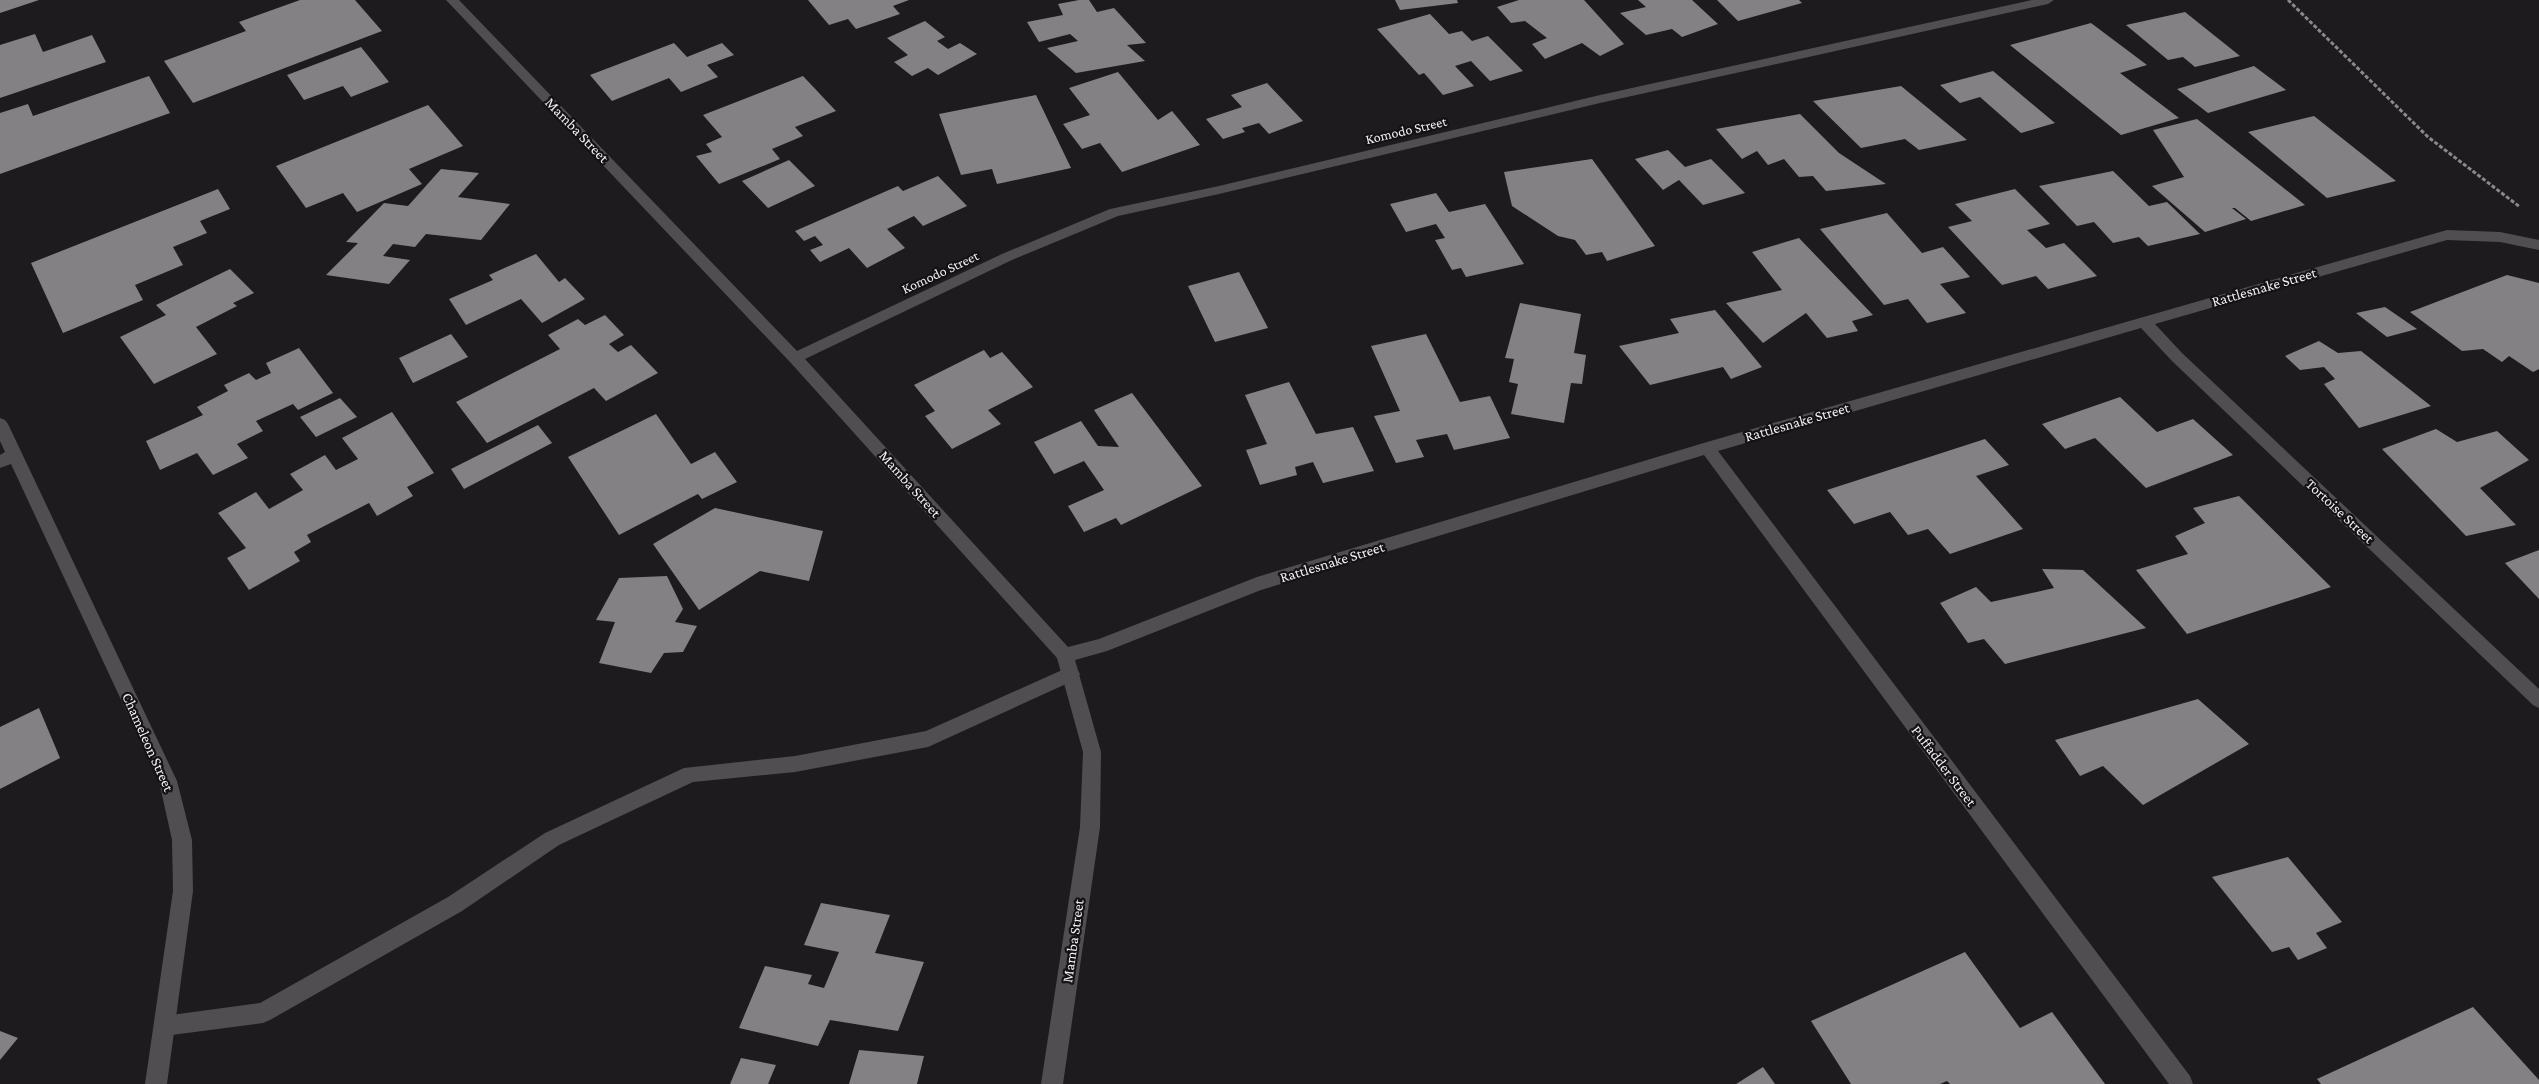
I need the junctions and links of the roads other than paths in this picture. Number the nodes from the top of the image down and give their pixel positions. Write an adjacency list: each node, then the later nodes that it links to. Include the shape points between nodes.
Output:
1 (452, 0): 5 (street, Mamba Street)
2 (2048, 0): 5 (street, Komodo Street, via 1115,212 1007,256)
3 (2539, 245): 4 (street, Rattlesnake Street, via 2500,237 2447,235)
4 (2143, 321): 7 (street, Rattlesnake Street); 11 (street, Tortoise Street)
5 (795, 358): 9 (street, Mamba Street)
6 (0, 424): 8 (street, Chameleon Street)
7 (1707, 448): 9 (street, Rattlesnake Street, via 1257,584 1101,646); 15 (street, Puffadder Street)
8 (7, 458): 12 (street, Chameleon Street, via 168,781 182,840 183,891)
9 (1065, 655): 10 (street, Mamba Street)
10 (1071, 675): 12 (street, via 928,739 795,764 691,774 552,839 455,904 263,1012); 14 (street, Mamba Street, via 1092,752 1090,827)
11 (2539, 700)
12 (164, 1026): 13 (street, Chameleon Street)
13 (156, 1084)
14 (1052, 1084)
15 (2182, 1084)

